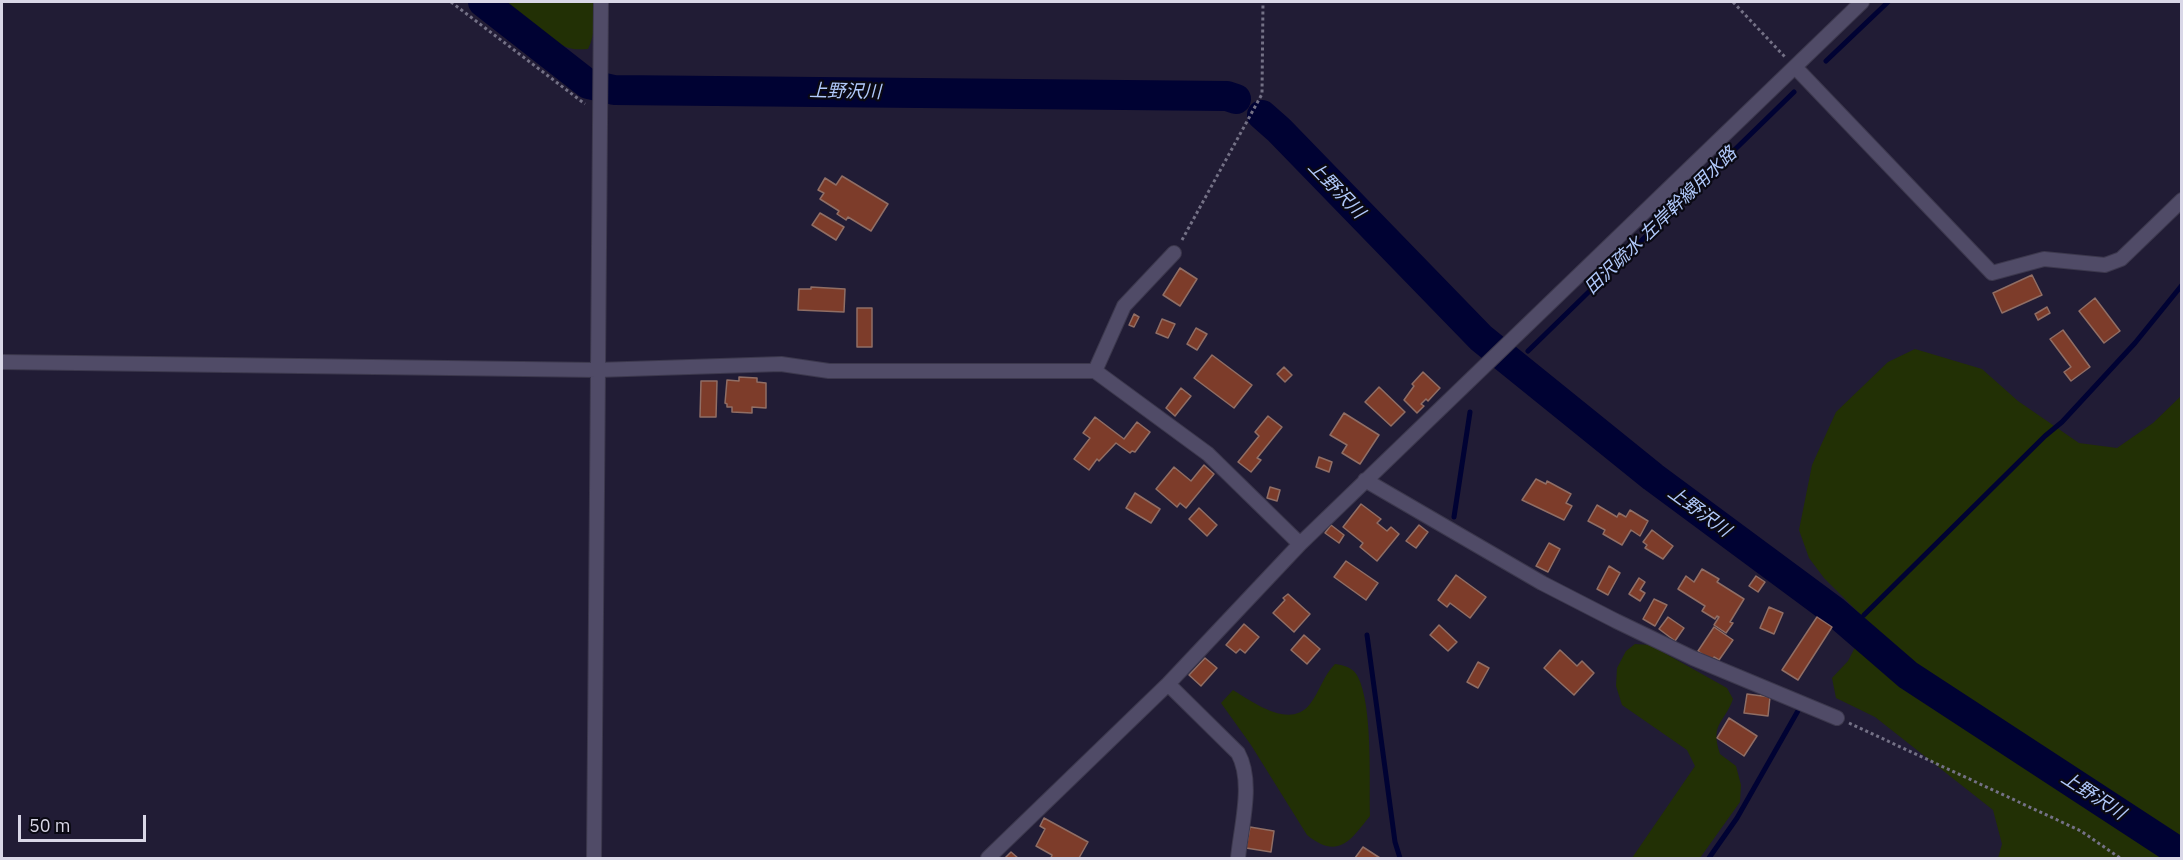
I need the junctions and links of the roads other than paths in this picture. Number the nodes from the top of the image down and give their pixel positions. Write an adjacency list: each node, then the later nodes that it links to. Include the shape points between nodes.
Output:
1 (601, 2): 7 (street)
2 (1862, 2): 3 (street)
3 (1795, 67): 4 (street, via 1992,273 2044,259 2105,266 2121,259); 9 (street)
4 (2181, 200)
5 (1174, 253): 8 (street, via 1124,306)
6 (2, 362): 7 (street)
7 (597, 370): 8 (street, via 781,364 830,371); 13 (street)
8 (1095, 371): 10 (street, via 1208,454)
9 (1365, 480): 10 (street); 12 (street, via 1542,583 1616,621)
10 (1300, 544): 11 (street)
11 (1168, 684): 14 (street); 15 (street, via 1238,753 1244,765 1246,781)
12 (1837, 718)
13 (594, 858)
14 (988, 858)
15 (1238, 858)

